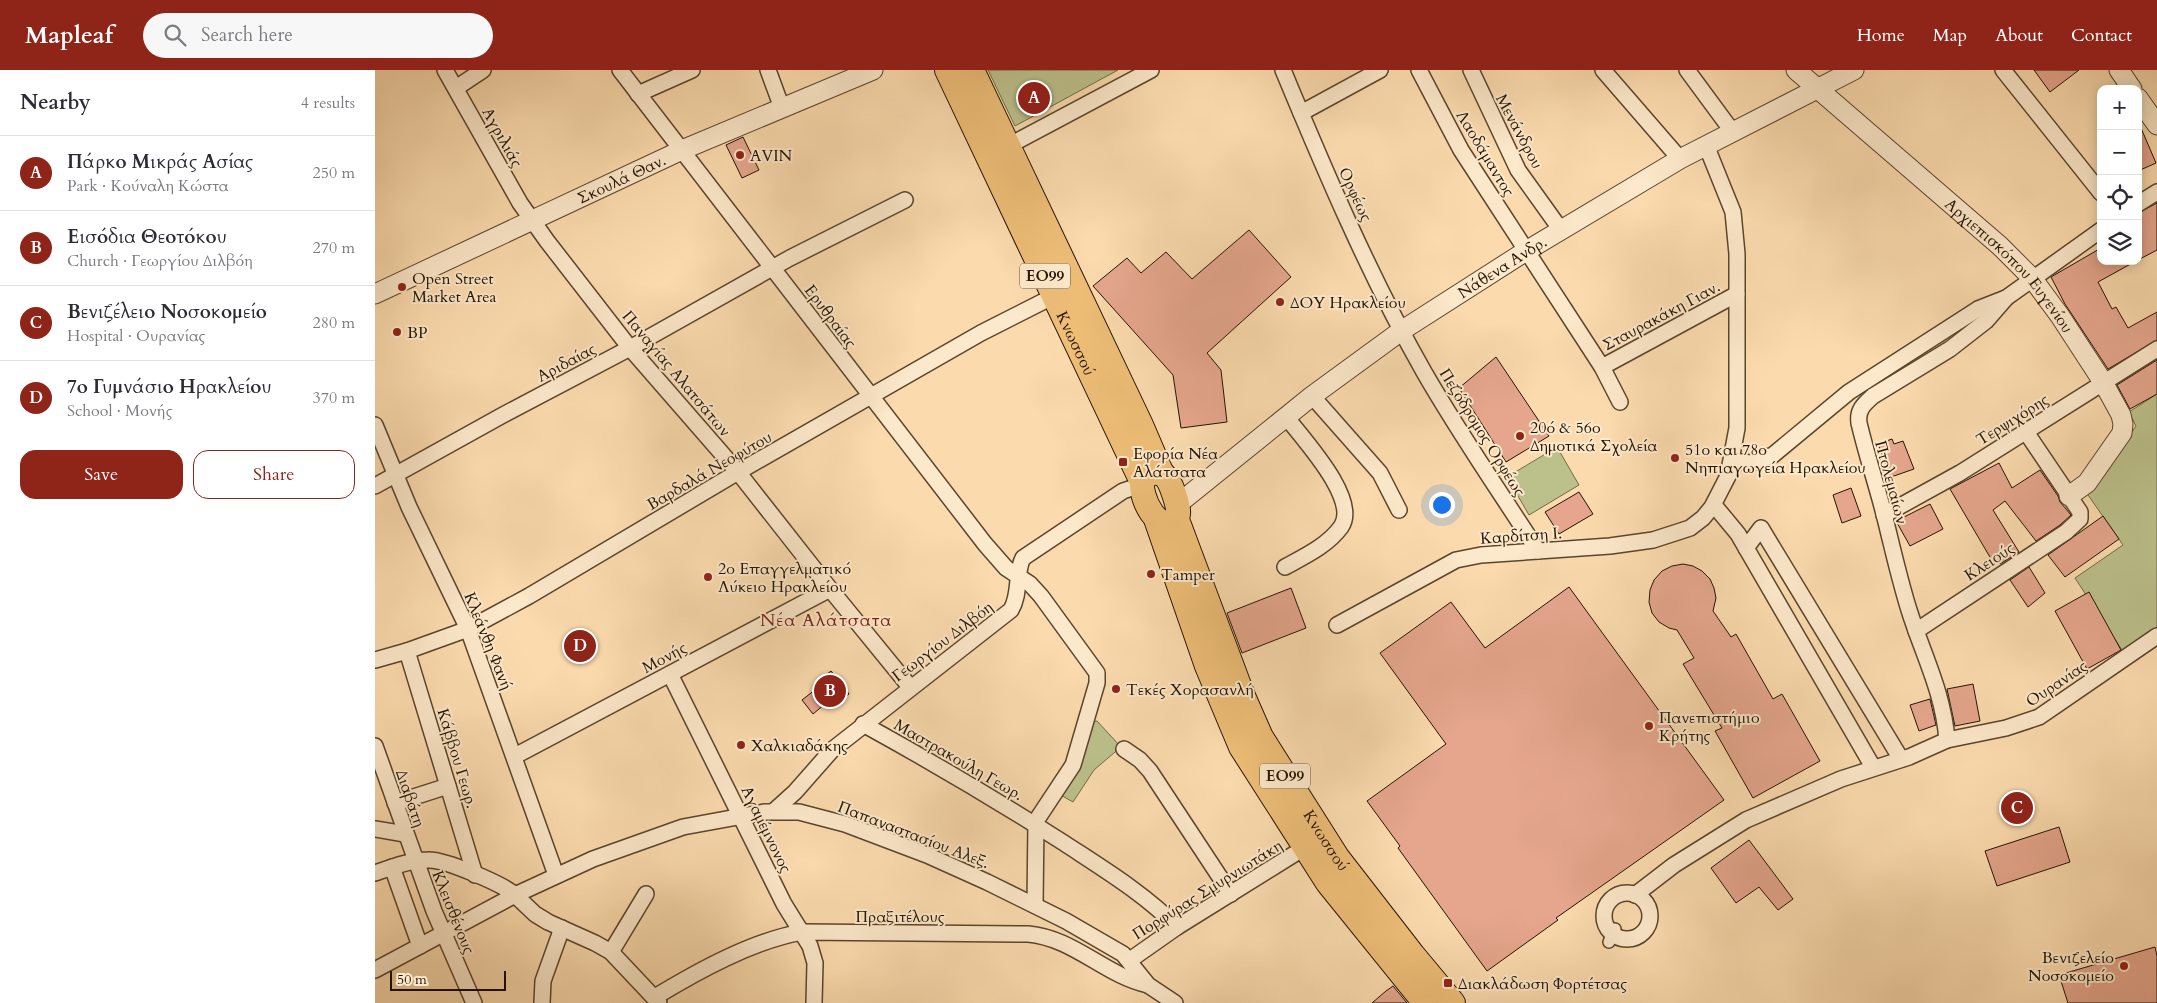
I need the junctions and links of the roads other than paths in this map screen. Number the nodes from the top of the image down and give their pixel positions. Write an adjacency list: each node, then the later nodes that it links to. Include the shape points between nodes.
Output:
1 (445, 70): 21 (street, Αγριλιάς)
2 (483, 70): 21 (street)
3 (620, 70): 23 (street, Ερυθραίας)
4 (692, 70): 23 (street)
5 (768, 70): 25 (street)
6 (873, 70): 25 (street, Σκουλά Θαν.)
7 (947, 70): 45 (main road, Κνωσσού / ΕΟ99)
8 (972, 70): 30 (main road, Κνωσσού / ΕΟ99)
9 (1151, 70): 30 (street)
10 (1283, 70): 26 (street, Ορφέως)
11 (1380, 70): 26 (street)
12 (1419, 70): 40 (street, Λαοδάμαντος, via 1461,150)
13 (1471, 70): 38 (street, Μενάνδρου, via 1518,170)
14 (1603, 70): 32 (street)
15 (1687, 70): 28 (street)
16 (1796, 70): 22 (street, Αρχιεπισκόπου Ευγενίου)
17 (1854, 70): 22 (street, Νάθενα Ανδρ.)
18 (2003, 70): 33 (street)
19 (2119, 70): 20 (street)
20 (2129, 85)
21 (456, 88): 37 (street, Αγριλιάς)
22 (1817, 88): 28 (street, Νάθενα Ανδρ.); 42 (street, Αρχιεπισκόπου Ευγενίου, via 2000,246)
23 (638, 94): 31 (street, Ερυθραίας)
24 (2142, 104): 27 (street)
25 (782, 108): 31 (street, Σκουλά Θαν.)
26 (1301, 113): 47 (street, Ορφέως)
27 (2157, 125)
28 (1733, 131): 29 (street, Νάθενα Ανδρ.)
29 (1706, 145): 32 (street, Νάθενα Ανδρ.); 44 (street, Καρδίτση Ι., via 1733,212)
30 (1008, 146): 63 (main road, Κνωσσού / ΕΟ99, via 1141,425)
31 (682, 150): 37 (street, Σκουλά Θαν.); 41 (street, Ερυθραίας)
32 (1680, 159): 38 (street, Νάθενα Ανδρ.)
33 (2097, 188)
34 (2157, 192): 36 (street)
35 (905, 200): 41 (street, Αριδαίας)
36 (2142, 201)
37 (532, 220): 43 (street, Σκουλά Θαν.); 48 (street, Παναγίας Αλατσάτων)
38 (1561, 230): 40 (street, Νάθενα Ανδρ.)
39 (2097, 233): 42 (street)
40 (1526, 251): 47 (street, Νάθενα Ανδρ.); 50 (street, Σταυρακάκη Γιαν.)
41 (772, 268): 48 (street, Αριδαίας); 54 (street, Ερυθραίας)
42 (2031, 278): 46 (street); 51 (street, Αρχιεπισκόπου Ευγενίου)
43 (375, 294)
44 (1737, 294): 50 (street, Σταυρακάκη Γιαν.); 60 (street, Καρδίτση Ι., via 1737,428)
45 (1054, 296): 54 (street, Βαρδαλά Νεοφύτου, via 981,333); 63 (main road, Κνωσσού / ΕΟ99)
46 (2006, 298): 52 (street, via 1979,309); 56 (street, via 1986,321 1950,349 1890,385)
47 (1401, 330): 53 (street, Νάθενα Ανδρ.); 71 (street, Πεζόδρομος Ορφέως, via 1425,374)
48 (630, 348): 61 (street, Παναγίας Αλατσάτων); 62 (street, Αριδαίας)
49 (2157, 349): 51 (street, Τερψιχόρης)
50 (1602, 367): 55 (street, Σταυρακάκη Γιαν.)
51 (2103, 382): 59 (street, Τερψιχόρης); 65 (street, Αρχιεπισκόπου Ευγενίου, via 2121,415 2122,433 2087,483)
52 (1849, 392): 56 (street); 60 (street, via 1773,455 1751,463)
53 (1313, 396): 57 (street, Νάθενα Ανδρ.); 67 (street, via 1380,473)
54 (870, 397): 61 (street, Βαρδαλά Νεοφύτου); 73 (street, Ερυθραίας, via 985,544)
55 (1620, 402)
56 (1863, 406): 69 (street, Πτολεμαίων, via 1858,414 1859,422)
57 (1287, 418): 68 (street, Νάθενα Ανδρ.); 72 (street, via 1337,485 1346,511 1341,526 1319,548)
58 (375, 426): 62 (street, Κλεάνθη Φανή)
59 (2026, 432): 65 (street); 69 (street, Τερψιχόρης)
60 (1732, 461): 66 (street, Καρδίτση Ι., via 1726,482)
61 (738, 472): 74 (street, Παναγίας Αλατσάτων); 76 (street, Βαρδαλά Νεοφύτου)
62 (396, 475): 64 (street, Αριδαίας); 76 (street, Κλεάνθη Φανή)
63 (1149, 482): 68 (main road, ΕΟ99, via 1167,478); 73 (street, Γεωργίου Διλβόη, via 1123,491 1027,555 1021,564)
64 (375, 486)
65 (2069, 496): 77 (street, Κλειούς, via 2080,512 2080,519 2066,532)
66 (1713, 506): 70 (street); 71 (street, Καρδίτση Ι., via 1697,523 1663,538)
67 (1399, 510)
68 (1170, 513): 97 (main road, Κνωσσού / ΕΟ99, via 1196,637 1235,736); 123 (main road, Κνωσσού / ΕΟ99, via 1261,737 1337,857)
69 (1884, 515): 77 (street, Πτολεμαίων)
70 (1746, 548): 88 (street, via 1761,528); 89 (street)
71 (1538, 551): 75 (street, Καρδίτση Ι., via 1457,560)
72 (1285, 567)
73 (1019, 578): 82 (street, Γεωργίου Διλβόη, via 1018,594 1011,610); 94 (street, Μαστρακούλη Γεωρ., via 1030,584 1045,600 1095,668 1097,678 1073,765 1040,812)
74 (830, 589): 81 (street, Μονής); 82 (street, Παναγίας Αλατσάτων)
75 (1337, 626)
76 (469, 629): 79 (street, Βαρδαλά Νεοφύτου); 87 (street, Κλεάνθη Φανή)
77 (1916, 631): 84 (street, Πτολεμαίων, via 1936,681 1946,722)
78 (2157, 636): 84 (street, Ουρανίας, via 2039,717)
79 (407, 651): 80 (street, Βαρδαλά Νεοφύτου); 90 (street, Κάββου Γεωρ.)
80 (375, 660)
81 (670, 674): 87 (street, Μονής); 93 (street, Αγαμέμνονος)
82 (910, 687): 83 (street, Γεωργίου Διλβόη)
83 (863, 724): 92 (street, Γεωργίου Διλβόη, via 832,750); 94 (street, Μαστρακούλη Γεωρ.)
84 (1942, 742): 88 (street)
85 (375, 746): 91 (street, Διαβάτη)
86 (1124, 749): 104 (street, via 1150,771)
87 (515, 756): 102 (street, Κλεάνθη Φανή)
88 (1901, 759): 89 (street)
89 (1873, 768): 106 (street, via 1746,820 1674,865)
90 (448, 786): 91 (street); 101 (street, Κάββου Γεωρ.)
91 (395, 803): 96 (street, Διαβάτη)
92 (774, 811): 93 (street, Παπαναστασίου Αλεξ.); 107 (street, Παπαναστασίου Αλεξ., via 808,814 862,830 964,871)
93 (740, 815): 102 (street, Παπαναστασίου Αλεξ., via 657,836); 110 (street, Αγαμέμνονος, via 784,904)
94 (1036, 826): 107 (street, Μαστρακούλη Γεωρ.); 108 (street, Μαστρακούλη Γεωρ., via 1151,903)
95 (375, 829): 96 (street)
96 (405, 834): 98 (street, Διαβάτη)
97 (1304, 848): 104 (street, Πορφύρας Σμυρνιωτάκη); 122 (main road, Κνωσσού / ΕΟ99, via 1336,894)
98 (415, 861): 99 (street); 101 (street, via 436,860); 111 (street, Κλεισθένους)
99 (392, 868): 100 (street); 112 (street)
100 (375, 873)
101 (475, 875): 105 (street)
102 (555, 875): 105 (street, Παπαναστασίου Αλεξ.)
103 (647, 894): 113 (street)
104 (1231, 894): 108 (street, Πορφύρας Σμυρνιωτάκη)
105 (515, 895): 109 (street, via 535,914); 111 (street, Παπαναστασίου Αλεξ.)
106 (1635, 895): 106 (street, via 1649,908 1646,929 1635,938 1613,935 1605,922 1607,907 1617,896)
107 (1035, 905): 114 (street, Παπαναστασίου Αλεξ., via 1088,932)
108 (1177, 927): 114 (street, Πορφύρας Σμυρνιωτάκη)
109 (562, 928): 113 (street); 119 (street, via 543,981)
110 (802, 932): 116 (street, Πραξιτέλους, via 1047,936 1072,946 1126,978); 117 (street, Πραξιτέλους, via 775,938 749,949 686,979); 120 (street, Αγαμέμνονος, via 814,957)
111 (443, 933): 112 (street, Παπαναστασίου Αλεξ.); 118 (street, Κλεισθένους)
112 (420, 946): 115 (street, Παπαναστασίου Αλεξ.)
113 (611, 952): 117 (street)
114 (1130, 960): 116 (street, Παπαναστασίου Αλεξ.)
115 (375, 970)
116 (1148, 985): 121 (street, Παπαναστασίου Αλεξ.)
117 (657, 1000)
118 (474, 1003)
119 (541, 1003)
120 (814, 1003)
121 (1175, 1003)
122 (1425, 1003)
123 (1453, 1003)

